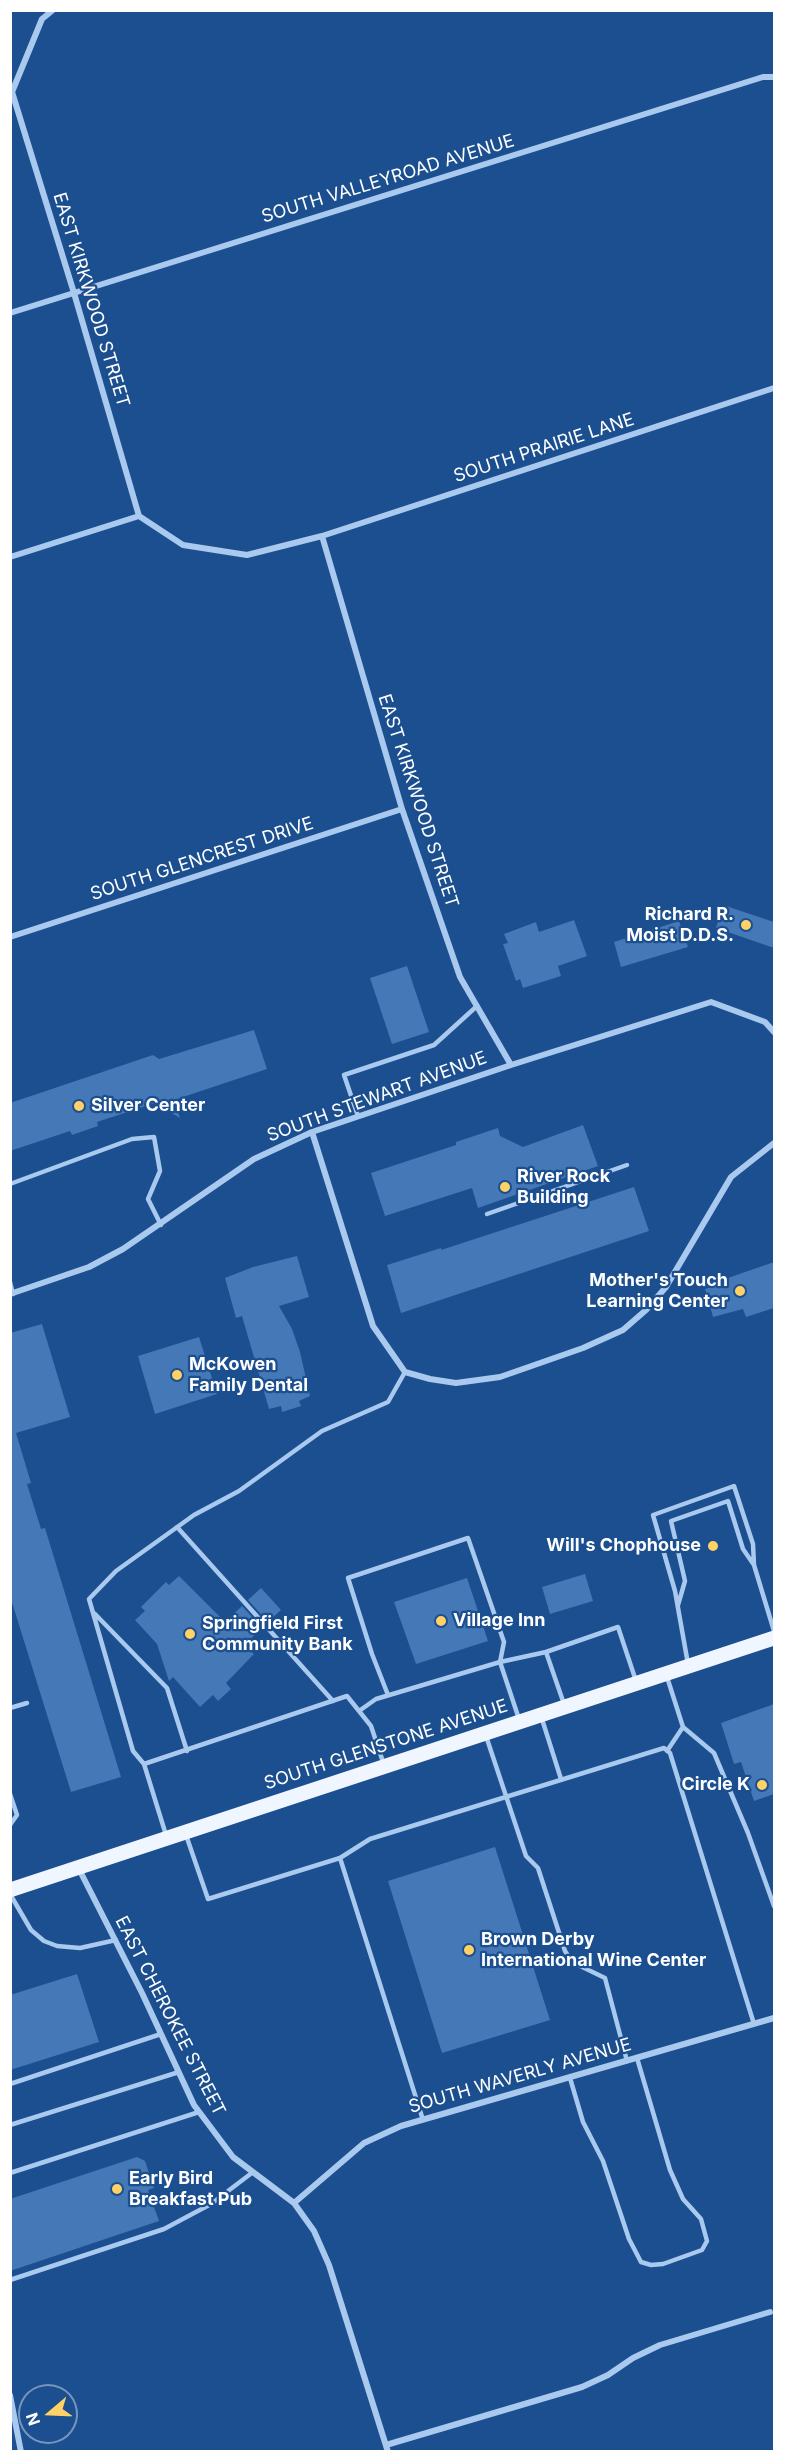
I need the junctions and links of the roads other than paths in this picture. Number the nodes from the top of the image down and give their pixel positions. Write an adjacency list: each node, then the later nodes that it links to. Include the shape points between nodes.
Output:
1 (53, 10): 3 (street, via 42,19)
2 (774, 77): 4 (street, SOUTH VALLEYROAD AVENUE)
3 (11, 92): 4 (street, EAST KIRKWOOD STREET)
4 (74, 293): 5 (street, SOUTH VALLEYROAD AVENUE); 7 (street, EAST KIRKWOOD STREET)
5 (10, 313)
6 (774, 388): 8 (street, SOUTH PRAIRIE LANE)
7 (139, 516): 8 (street, SOUTH PRAIRIE LANE, via 183,545 247,555); 9 (street)
8 (322, 536): 10 (street, EAST KIRKWOOD STREET)
9 (10, 557)
10 (402, 809): 11 (street, SOUTH GLENCREST DRIVE); 12 (street, EAST KIRKWOOD STREET, via 460,977)
11 (10, 937)
12 (477, 1006): 14 (street, EAST KIRKWOOD STREET); 15 (lane, via 434,1045 344,1075)
13 (774, 1032): 14 (street, SOUTH STEWART AVENUE, via 765,1022 711,1002)
14 (511, 1065): 15 (street, SOUTH STEWART AVENUE)
15 (358, 1116): 16 (street, SOUTH STEWART AVENUE)
16 (312, 1132): 21 (street, SOUTH STEWART AVENUE, via 254,1159); 24 (street, via 373,1326)
17 (774, 1143): 24 (street, via 731,1177 666,1287 623,1329 583,1348 500,1377 456,1383)
18 (627, 1165): 20 (lane)
19 (10, 1184): 21 (lane, via 132,1139 154,1137 160,1171 148,1199)
20 (486, 1214)
21 (161, 1225): 23 (street, SOUTH STEWART AVENUE, via 89,1267)
22 (10, 1282): 23 (lane)
23 (12, 1294)
24 (405, 1372): 25 (lane, via 388,1402 322,1431 239,1491)
25 (177, 1527): 28 (lane, via 116,1570 89,1599); 37 (lane)
26 (754, 1564): 27 (lane, via 743,1549 728,1501 671,1521 685,1581); 27 (lane, via 753,1544 734,1486 653,1515); 29 (lane)
27 (678, 1608): 33 (lane)
28 (93, 1613): 46 (lane, via 167,1688); 48 (lane, via 133,1751)
29 (774, 1631)
30 (774, 1638): 33 (main road, SOUTH GLENSTONE AVENUE)
31 (546, 1652): 32 (lane); 35 (lane, via 618,1627); 39 (lane)
32 (500, 1662): 36 (lane); 36 (lane, via 504,1642 468,1538 348,1578); 43 (lane)
33 (689, 1666): 34 (main road, SOUTH GLENSTONE AVENUE)
34 (666, 1674): 35 (main road, SOUTH GLENSTONE AVENUE); 44 (lane)
35 (637, 1683): 39 (main road, SOUTH GLENSTONE AVENUE)
36 (388, 1695): 41 (lane)
37 (333, 1701): 41 (lane, via 347,1696); 46 (lane)
38 (27, 1703): 40 (lane)
39 (565, 1707): 42 (main road, SOUTH GLENSTONE AVENUE)
40 (10, 1708)
41 (359, 1711): 49 (lane, via 371,1726)
42 (540, 1715): 43 (main road, SOUTH GLENSTONE AVENUE); 50 (lane)
43 (520, 1722): 45 (main road, SOUTH GLENSTONE AVENUE)
44 (683, 1727): 47 (lane); 59 (lane, via 714,1753)
45 (485, 1733): 49 (main road, SOUTH GLENSTONE AVENUE); 52 (lane)
46 (187, 1750): 48 (lane)
47 (667, 1750): 50 (lane); 62 (lane)
48 (144, 1764): 55 (lane)
49 (384, 1766): 54 (main road, SOUTH GLENSTONE AVENUE)
50 (561, 1779): 52 (lane)
51 (10, 1794): 53 (lane, via 17,1815)
52 (506, 1797): 56 (lane, via 370,1839); 65 (lane, via 526,1856 537,1868 565,1951 572,1962 605,1978)
53 (10, 1825)
54 (184, 1832): 55 (main road, SOUTH GLENSTONE AVENUE); 56 (lane, via 208,1899)
55 (167, 1837): 57 (main road, SOUTH GLENSTONE AVENUE)
56 (340, 1858): 70 (lane)
57 (77, 1867): 58 (main road, SOUTH GLENSTONE AVENUE); 60 (street, EAST CHEROKEE STREET)
58 (10, 1892): 60 (lane, via 31,1930 44,1941 80,1948)
59 (774, 1906)
60 (116, 1940): 63 (street, EAST CHEROKEE STREET)
61 (774, 2018): 62 (street, SOUTH WAVERLY AVENUE)
62 (754, 2024): 64 (street, SOUTH WAVERLY AVENUE)
63 (161, 2034): 66 (street, EAST CHEROKEE STREET); 68 (lane)
64 (638, 2058): 65 (street, SOUTH WAVERLY AVENUE); 67 (lane, via 670,2170 683,2199 701,2219 707,2241 702,2250 663,2264 641,2262 629,2239)
65 (627, 2061): 67 (street, SOUTH WAVERLY AVENUE)
66 (178, 2072): 69 (street, EAST CHEROKEE STREET); 71 (lane)
67 (570, 2078): 70 (street, SOUTH WAVERLY AVENUE)
68 (10, 2084)
69 (199, 2112): 72 (street, EAST CHEROKEE STREET, via 233,2157); 73 (lane)
70 (423, 2120): 74 (street, SOUTH WAVERLY AVENUE, via 364,2143)
71 (10, 2125)
72 (253, 2172): 74 (street, EAST CHEROKEE STREET); 75 (lane, via 211,2204 164,2229)
73 (10, 2174)
74 (294, 2203): 78 (street, EAST CHEROKEE STREET, via 314,2230 329,2265)
75 (10, 2280)
76 (770, 2312): 78 (street, via 660,2345 582,2387)
77 (10, 2396): 79 (street)
78 (387, 2448)
79 (20, 2450): 80 (street)
80 (11, 2451)

